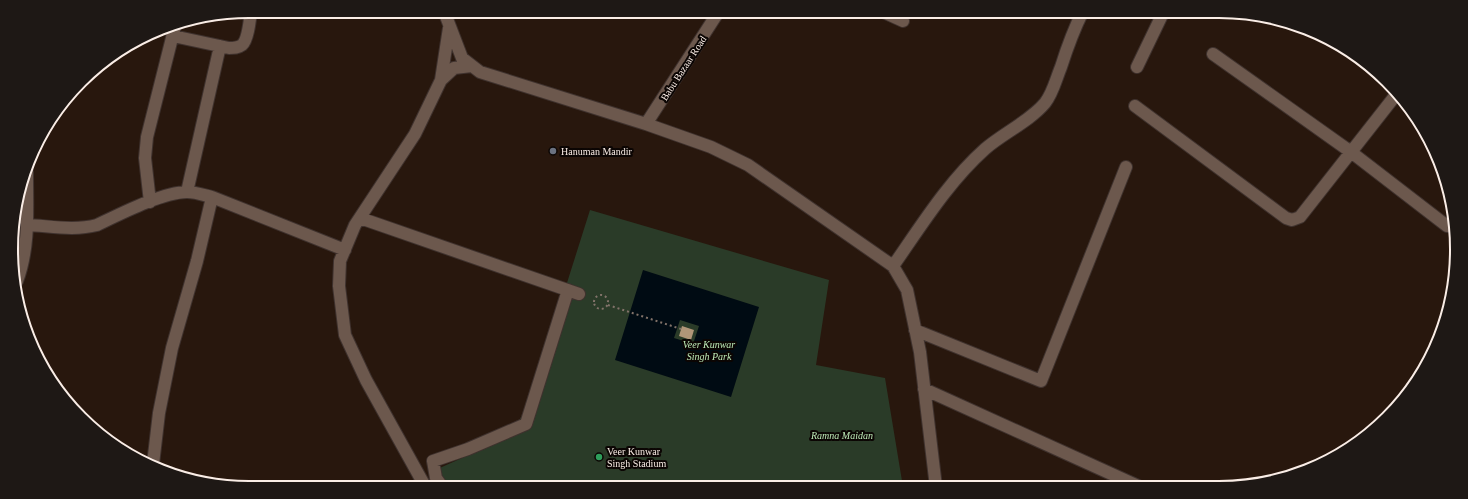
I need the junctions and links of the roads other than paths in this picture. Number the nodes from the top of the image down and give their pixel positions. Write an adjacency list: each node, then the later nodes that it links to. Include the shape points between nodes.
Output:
1 (250, 18): 10 (street, via 246,37 241,46)
2 (447, 18): 8 (street)
3 (714, 18): 17 (street, Babu Bazaar Road)
4 (897, 18): 7 (street)
5 (1079, 18): 29 (street, via 1046,102 968,165)
6 (1161, 18): 13 (street)
7 (903, 21)
8 (450, 26): 12 (street, via 462,58); 14 (street)
9 (174, 31): 10 (street); 23 (street, via 147,137 145,158)
10 (220, 46): 21 (street)
11 (1213, 54): 18 (street)
12 (472, 66): 14 (street, via 454,68); 17 (street, via 480,72)
13 (1137, 67)
14 (441, 80): 24 (street, via 415,134)
15 (1394, 98): 18 (street)
16 (1135, 106): 18 (street, via 1292,220 1300,217)
17 (646, 124): 29 (street, via 711,147 748,165)
18 (1351, 152): 27 (street)
19 (1126, 167): 31 (street, via 1041,381)
20 (25, 192): 26 (street)
21 (188, 192): 22 (street); 23 (street)
22 (212, 197): 28 (street); 33 (street, via 172,348 159,413)
23 (150, 202): 26 (street, via 88,228 70,228)
24 (360, 218): 28 (street); 35 (street, via 573,292 526,424 433,461)
25 (20, 219): 26 (street)
26 (27, 221): 30 (street)
27 (1447, 226)
28 (345, 250): 34 (street, via 340,261 339,286 345,335 366,380)
29 (893, 266): 31 (street, via 907,290)
30 (19, 273)
31 (915, 330): 32 (street)
32 (924, 389): 36 (street); 37 (street)
33 (153, 460)
34 (422, 481)
35 (438, 481)
36 (935, 481)
37 (1127, 481)

